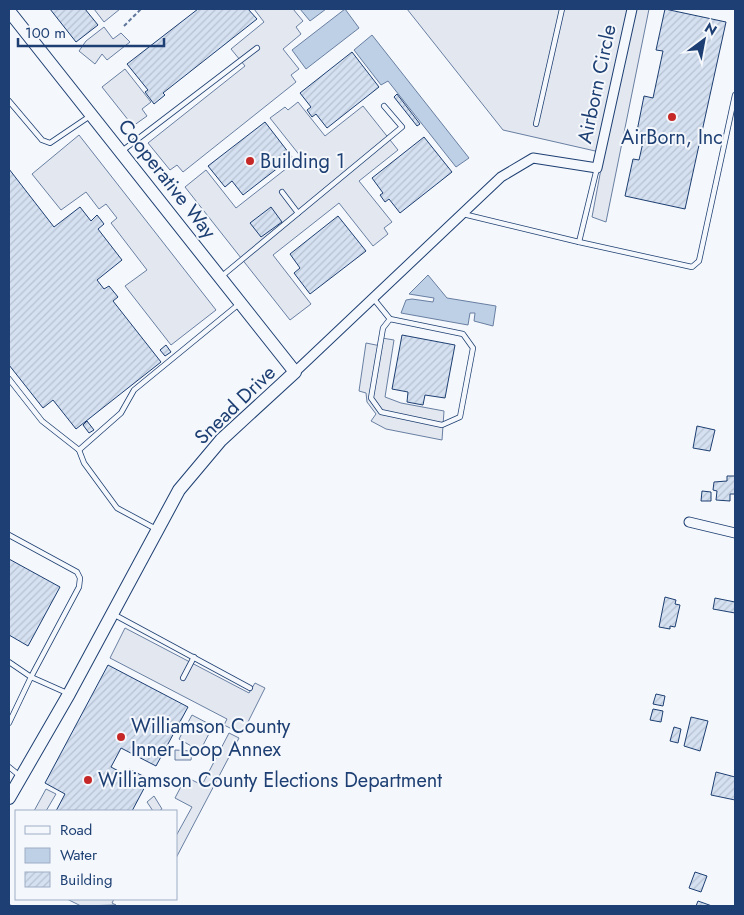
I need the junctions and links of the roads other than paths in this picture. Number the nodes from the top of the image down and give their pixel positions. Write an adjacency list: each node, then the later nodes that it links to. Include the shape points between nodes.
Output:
1 (562, 9): 9 (lane)
2 (632, 9): 11 (street, Airborn Circle)
3 (12, 11): 8 (street, Cooperative Way)
4 (258, 48): 10 (lane)
5 (735, 95): 15 (lane, via 699,261 692,267)
6 (9, 101): 8 (lane, via 42,140 50,143)
7 (384, 106): 13 (lane, via 402,127)
8 (92, 115): 10 (street, Cooperative Way)
9 (536, 124)
10 (121, 152): 16 (street, Cooperative Way)
11 (597, 168): 14 (street, Snead Drive, via 533,158 501,177); 15 (lane)
12 (282, 192): 13 (lane)
13 (298, 212): 16 (lane)
14 (463, 214): 15 (lane); 17 (street, Snead Drive)
15 (579, 242)
16 (221, 277): 18 (street, Cooperative Way)
17 (373, 298): 19 (lane); 20 (street, Snead Drive)
18 (241, 303): 20 (street, Cooperative Way); 22 (lane, via 134,390 121,414)
19 (390, 319): 19 (lane, via 383,328 371,398 381,412 442,425 460,417 472,348 463,334)
20 (295, 372): 24 (street, Snead Drive, via 221,440 180,490)
21 (9, 379): 22 (lane, via 42,421)
22 (79, 450): 24 (lane, via 84,463 117,508)
23 (689, 522): 25 (street)
24 (157, 529): 27 (street, Snead Drive)
25 (735, 533)
26 (9, 535): 30 (lane, via 77,572 80,578 79,587)
27 (112, 614): 28 (lane); 33 (street, Snead Drive)
28 (194, 658): 31 (lane); 32 (lane)
29 (9, 662): 30 (lane)
30 (32, 677): 33 (lane); 34 (lane)
31 (183, 678)
32 (250, 688)
33 (69, 694): 36 (street, Snead Drive)
34 (9, 723)
35 (9, 767): 36 (lane)
36 (21, 777): 37 (street, Snead Drive)
37 (9, 798)

